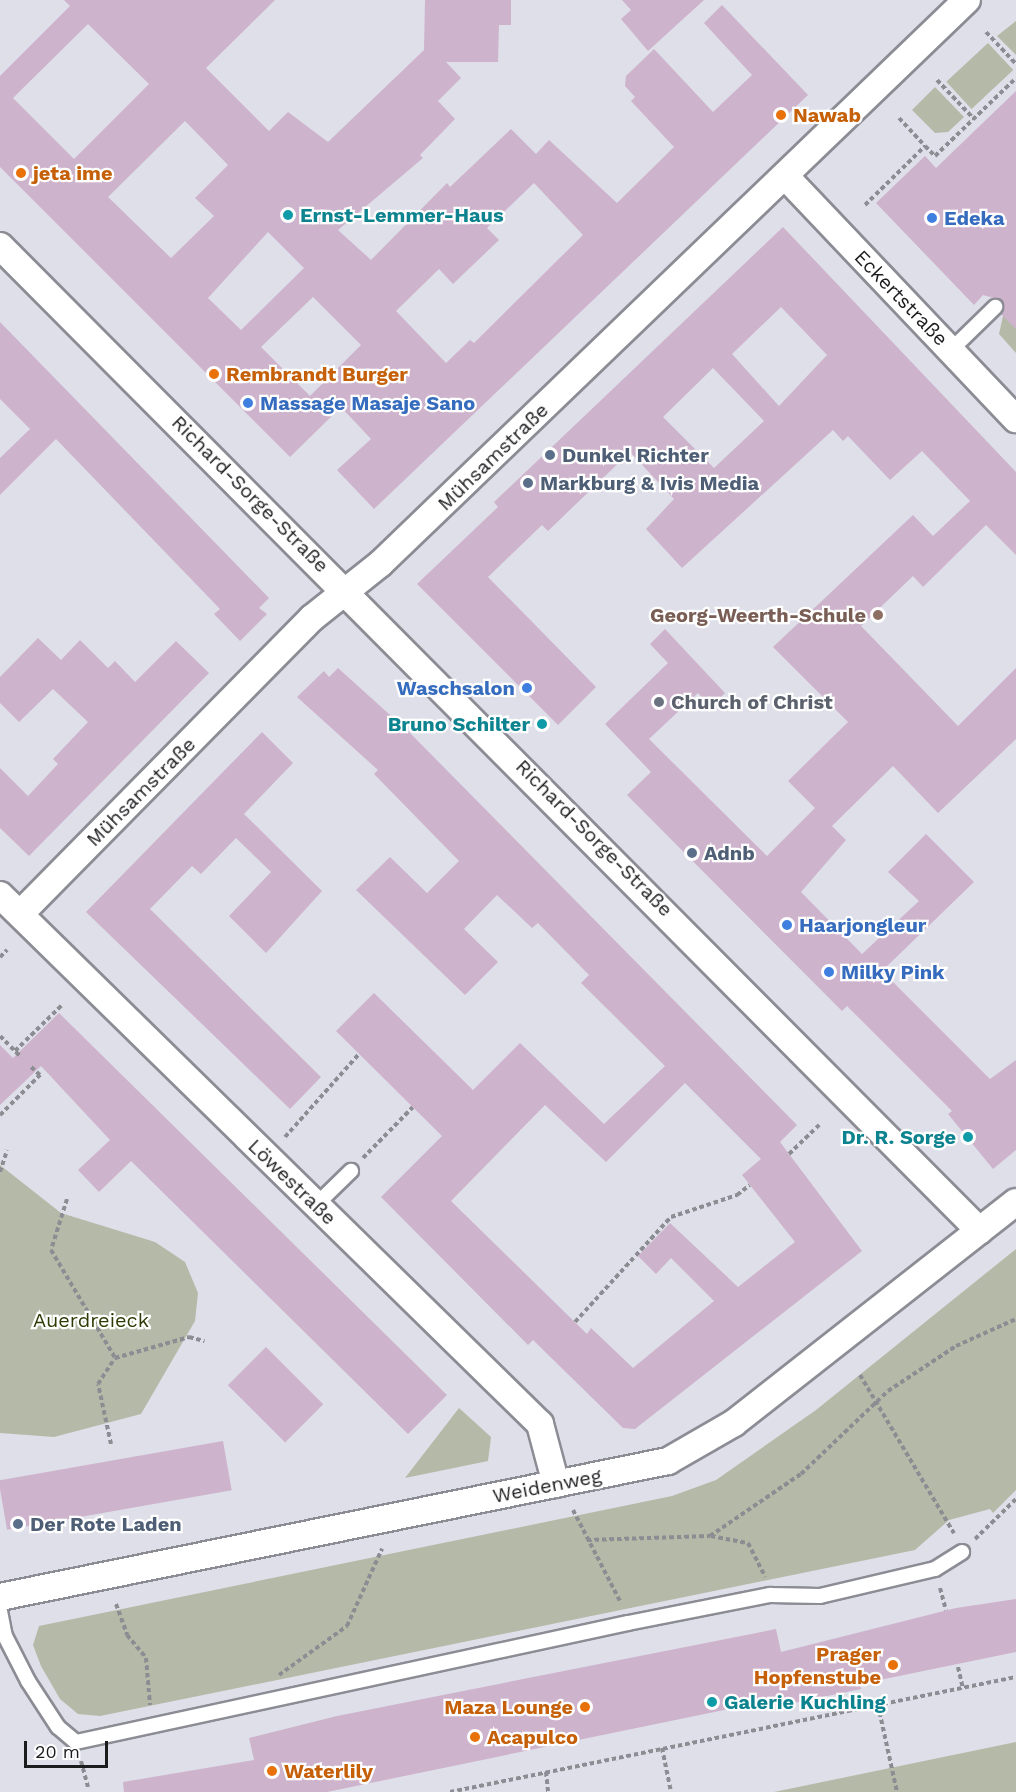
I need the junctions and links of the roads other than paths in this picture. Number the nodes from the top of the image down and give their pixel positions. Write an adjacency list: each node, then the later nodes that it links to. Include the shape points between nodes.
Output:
1 (965, 1): 2 (street, Mühsamstraße)
2 (786, 177): 5 (street, Eckertstraße); 7 (street, Mühsamstraße)
3 (0, 246): 7 (street, Richard-Sorge-Straße)
4 (995, 307): 5 (lane)
5 (951, 350): 6 (street, Eckertstraße)
6 (1016, 419)
7 (347, 591): 9 (street, Mühsamstraße, via 312,618); 13 (street, Richard-Sorge-Straße)
8 (0, 895): 9 (street, Löwestraße)
9 (20, 914): 12 (street, Löwestraße)
10 (351, 1171): 12 (lane)
11 (1016, 1202): 13 (street, Weidenweg)
12 (316, 1205): 14 (street, Löwestraße, via 540,1424)
13 (980, 1231): 14 (street, Weidenweg, via 700,1445 668,1461)
14 (556, 1484): 16 (street, Weidenweg)
15 (962, 1552): 17 (lane, via 935,1569 820,1596 770,1595 240,1704 152,1730 76,1742 58,1727 28,1681 5,1636)
16 (0, 1597)
17 (0, 1611)

